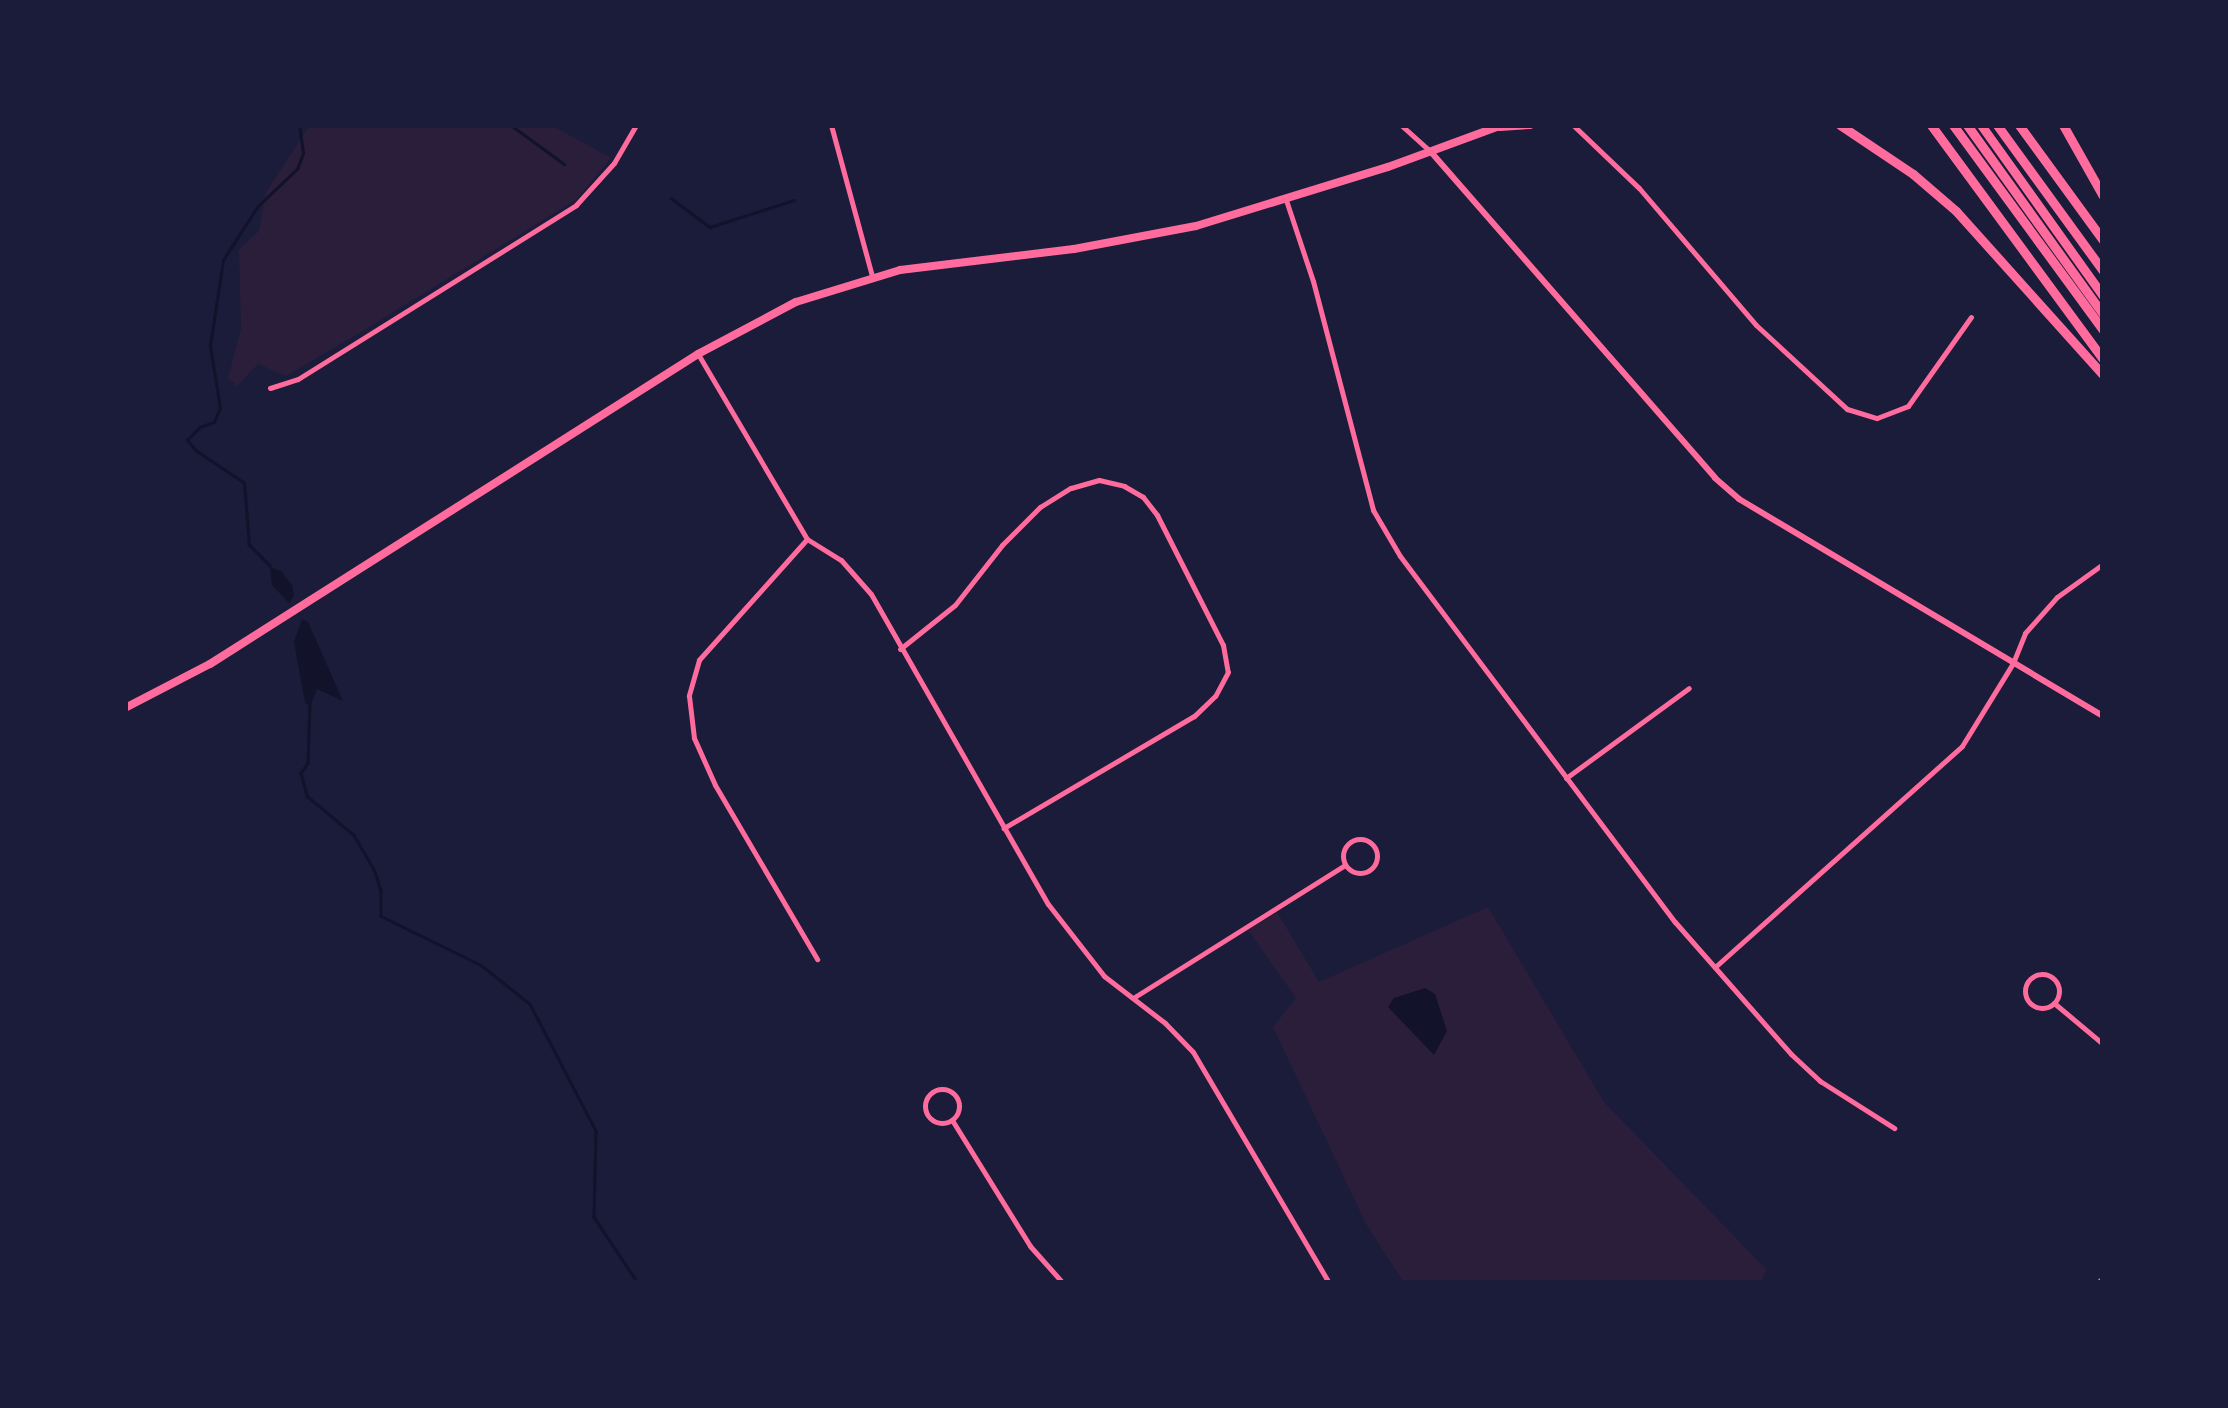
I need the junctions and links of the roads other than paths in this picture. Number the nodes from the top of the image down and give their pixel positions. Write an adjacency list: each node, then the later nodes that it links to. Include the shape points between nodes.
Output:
1 (636, 125): 28 (street, via 576,206 298,379)
2 (831, 125): 20 (street)
3 (1401, 125): 15 (street)
4 (1530, 125): 14 (main road)
5 (1573, 125): 23 (street, via 1640,188 1756,326 1847,410 1877,418 1908,406)
6 (1840, 125): 27 (highway, via 1956,211)
7 (1931, 125): 26 (highway)
8 (1953, 125): 24 (highway)
9 (1967, 125): 22 (highway)
10 (1981, 125): 21 (highway)
11 (1997, 125): 19 (highway)
12 (2019, 125): 18 (highway)
13 (2064, 125): 16 (highway)
14 (1501, 126): 15 (main road)
15 (1432, 152): 17 (main road); 32 (street, via 1715,478 1766,518)
16 (2103, 196)
17 (1286, 200): 20 (main road, via 1128,240); 36 (street, via 1372,510)
18 (2103, 240)
19 (2103, 271)
20 (872, 276): 25 (main road, via 796,302)
21 (2103, 296)
22 (2103, 314)
23 (1971, 317)
24 (2103, 330)
25 (698, 354): 29 (street); 34 (main road, via 210,664)
26 (2103, 359)
27 (2103, 375)
28 (270, 388)
29 (807, 539): 31 (street, via 841,560 871,594); 39 (street, via 699,660 689,696 694,738 714,785)
30 (2103, 564): 32 (street, via 2058,596 2025,633)
31 (900, 648): 37 (street); 37 (street, via 941,618 1040,507 1071,488 1099,480 1124,486 1157,515 1223,645 1228,672 1194,716)
32 (2013, 663): 35 (street); 40 (street, via 1962,746)
33 (1689, 688): 36 (street)
34 (125, 708)
35 (2103, 716)
36 (1566, 778): 40 (street)
37 (1004, 828): 41 (street, via 1071,938)
38 (1345, 865): 38 (street, via 1370,871 1375,847 1351,841); 41 (street)
39 (818, 959)
40 (1716, 967): 45 (street, via 1820,1082)
41 (1133, 998): 48 (street, via 1193,1052)
42 (2054, 1003): 42 (street, via 2057,982 2048,974 2031,976 2024,992 2028,1002 2044,1008); 43 (street)
43 (2103, 1044)
44 (952, 1120): 44 (street, via 929,1117 926,1100 934,1091 950,1090 958,1098); 47 (street, via 1030,1246)
45 (1894, 1128)
46 (2103, 1278): 49 (street)
47 (1063, 1283)
48 (1329, 1283)
49 (2097, 1283)

